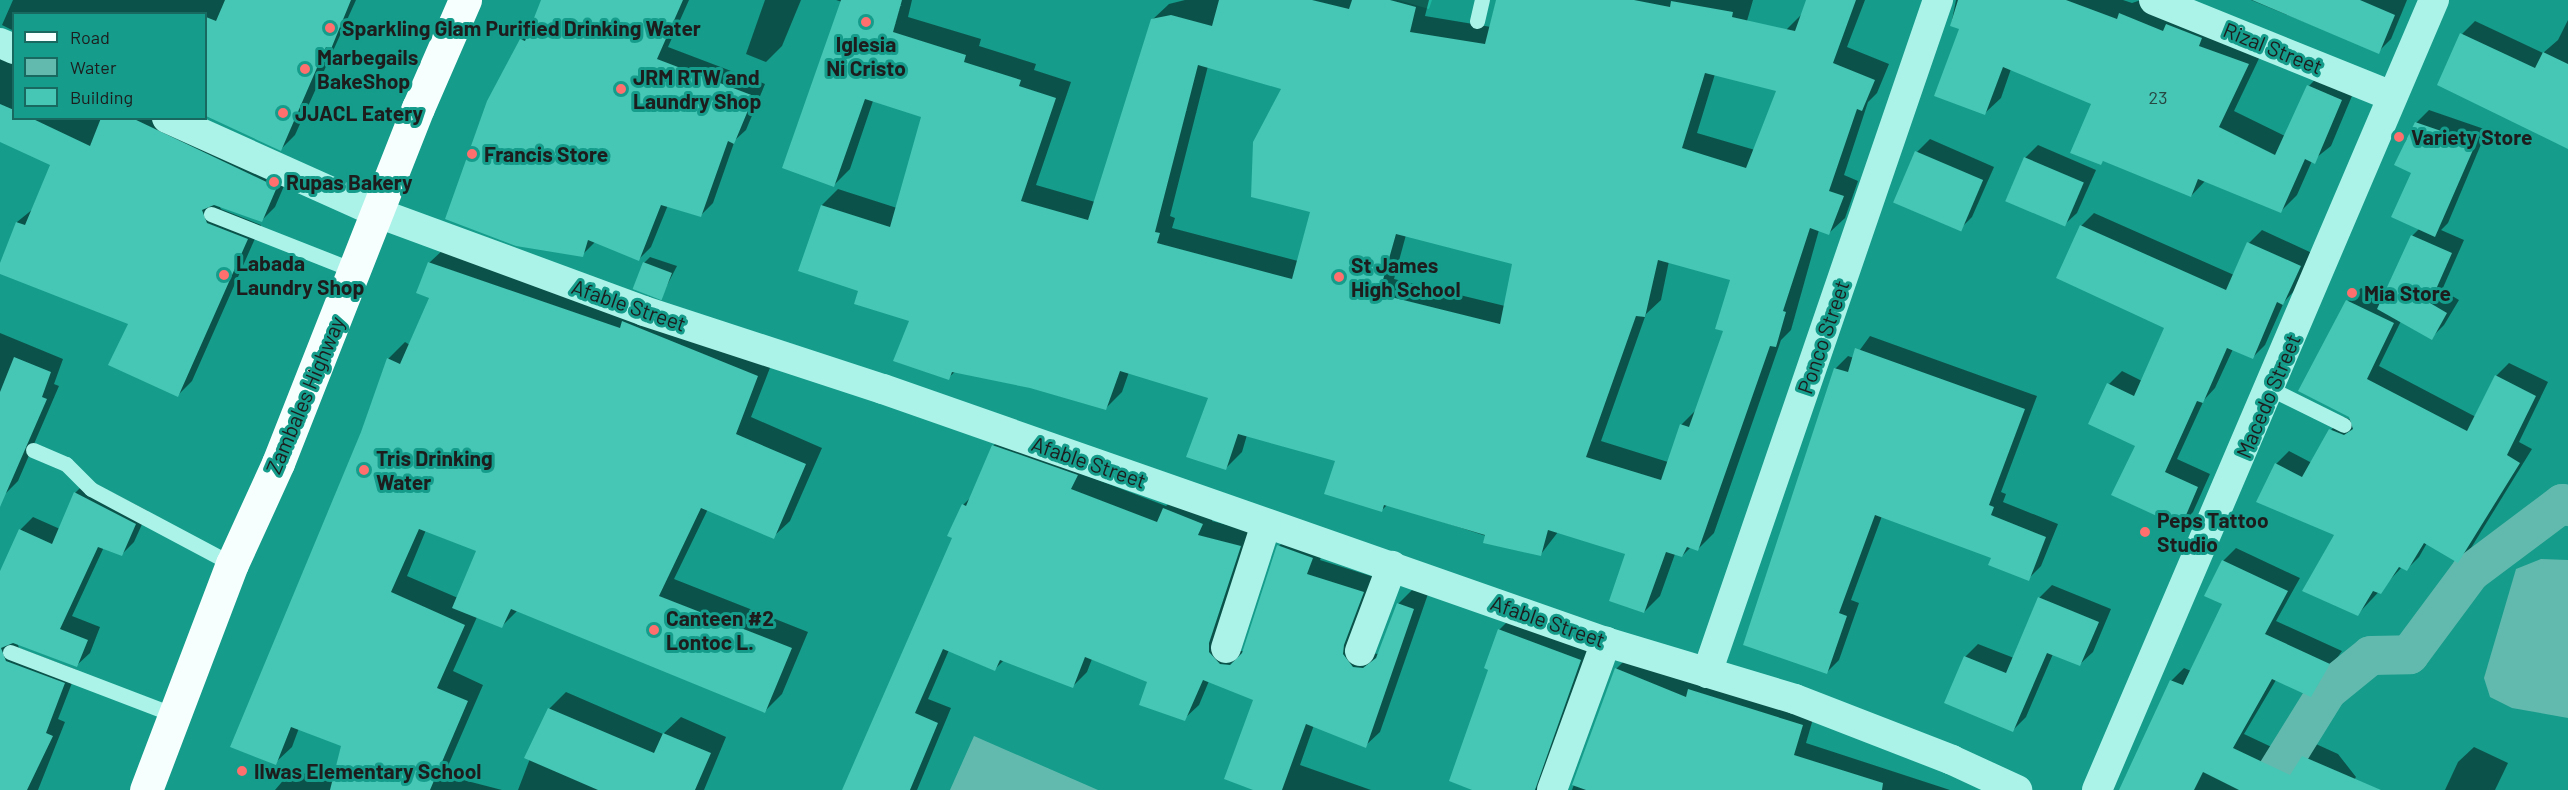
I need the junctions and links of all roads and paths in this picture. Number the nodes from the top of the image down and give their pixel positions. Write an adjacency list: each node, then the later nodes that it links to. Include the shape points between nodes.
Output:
1 (465, 0): 9 (main road, Zambales Highway, via 421,99)
2 (1482, 0): 6 (lane)
3 (1938, 0): 22 (street, Ponco Street)
4 (2154, 0): 7 (street, Rizal Street)
5 (2434, 0): 7 (street, Macedo Street)
6 (1477, 21)
7 (2392, 96): 12 (street, Macedo Street)
8 (171, 120): 9 (street, Afable Street)
9 (378, 213): 11 (main road, Zambales Highway); 15 (street, Afable Street, via 644,311 883,389)
10 (212, 214): 11 (lane)
11 (356, 271): 16 (main road, Zambales Highway)
12 (2271, 389): 13 (lane); 27 (street, Macedo Street)
13 (2344, 425)
14 (33, 450): 16 (lane, via 66,464 91,489)
15 (1266, 524): 17 (street, Afable Street); 19 (street)
16 (232, 564): 23 (main road, Zambales Highway)
17 (1392, 566): 18 (street, Afable Street); 20 (street)
18 (1606, 642): 22 (street, Afable Street); 25 (street)
19 (1226, 648)
20 (1360, 651)
21 (10, 652): 23 (lane)
22 (1707, 672): 26 (street, Afable Street, via 1847,718)
23 (175, 715): 24 (main road, Zambales Highway)
24 (146, 790)
25 (1552, 790)
26 (2017, 790)
27 (2097, 790)

